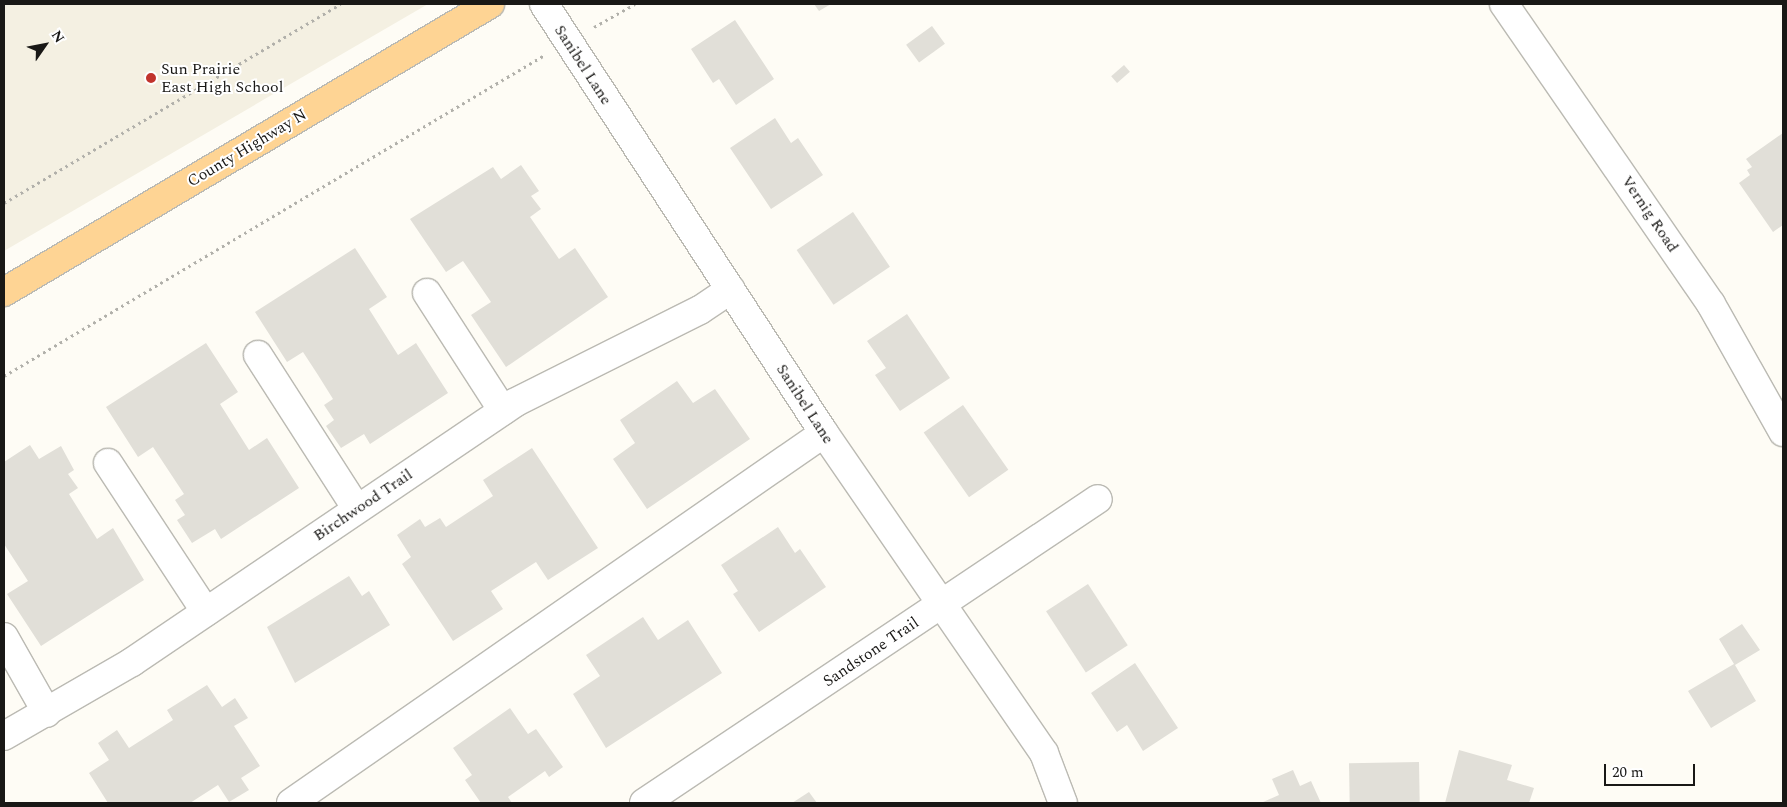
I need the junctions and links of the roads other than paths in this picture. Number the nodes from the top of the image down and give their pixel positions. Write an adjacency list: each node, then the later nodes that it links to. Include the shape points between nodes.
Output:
1 (490, 4): 5 (main road, County Highway N)
2 (544, 4): 4 (street, Sanibel Lane)
3 (1504, 4): 9 (street, Vernig Road, via 1711,304)
4 (731, 289): 8 (street, Birchwood Trail, via 700,310); 10 (street, Sanibel Lane)
5 (4, 292)
6 (427, 294): 8 (street)
7 (258, 355): 13 (street)
8 (503, 411): 13 (street, Birchwood Trail)
9 (1783, 432)
10 (824, 433): 14 (street, Sanibel Lane); 19 (street)
11 (108, 463): 15 (street)
12 (1098, 500): 14 (street, Sandstone Trail)
13 (357, 509): 15 (street, Birchwood Trail)
14 (942, 605): 20 (street, Sandstone Trail); 21 (street, Sanibel Lane, via 1044,753)
15 (206, 612): 17 (street, Birchwood Trail)
16 (4, 636): 17 (street)
17 (47, 713): 18 (street, Birchwood Trail)
18 (4, 736)
19 (291, 803)
20 (644, 803)
21 (1063, 803)

